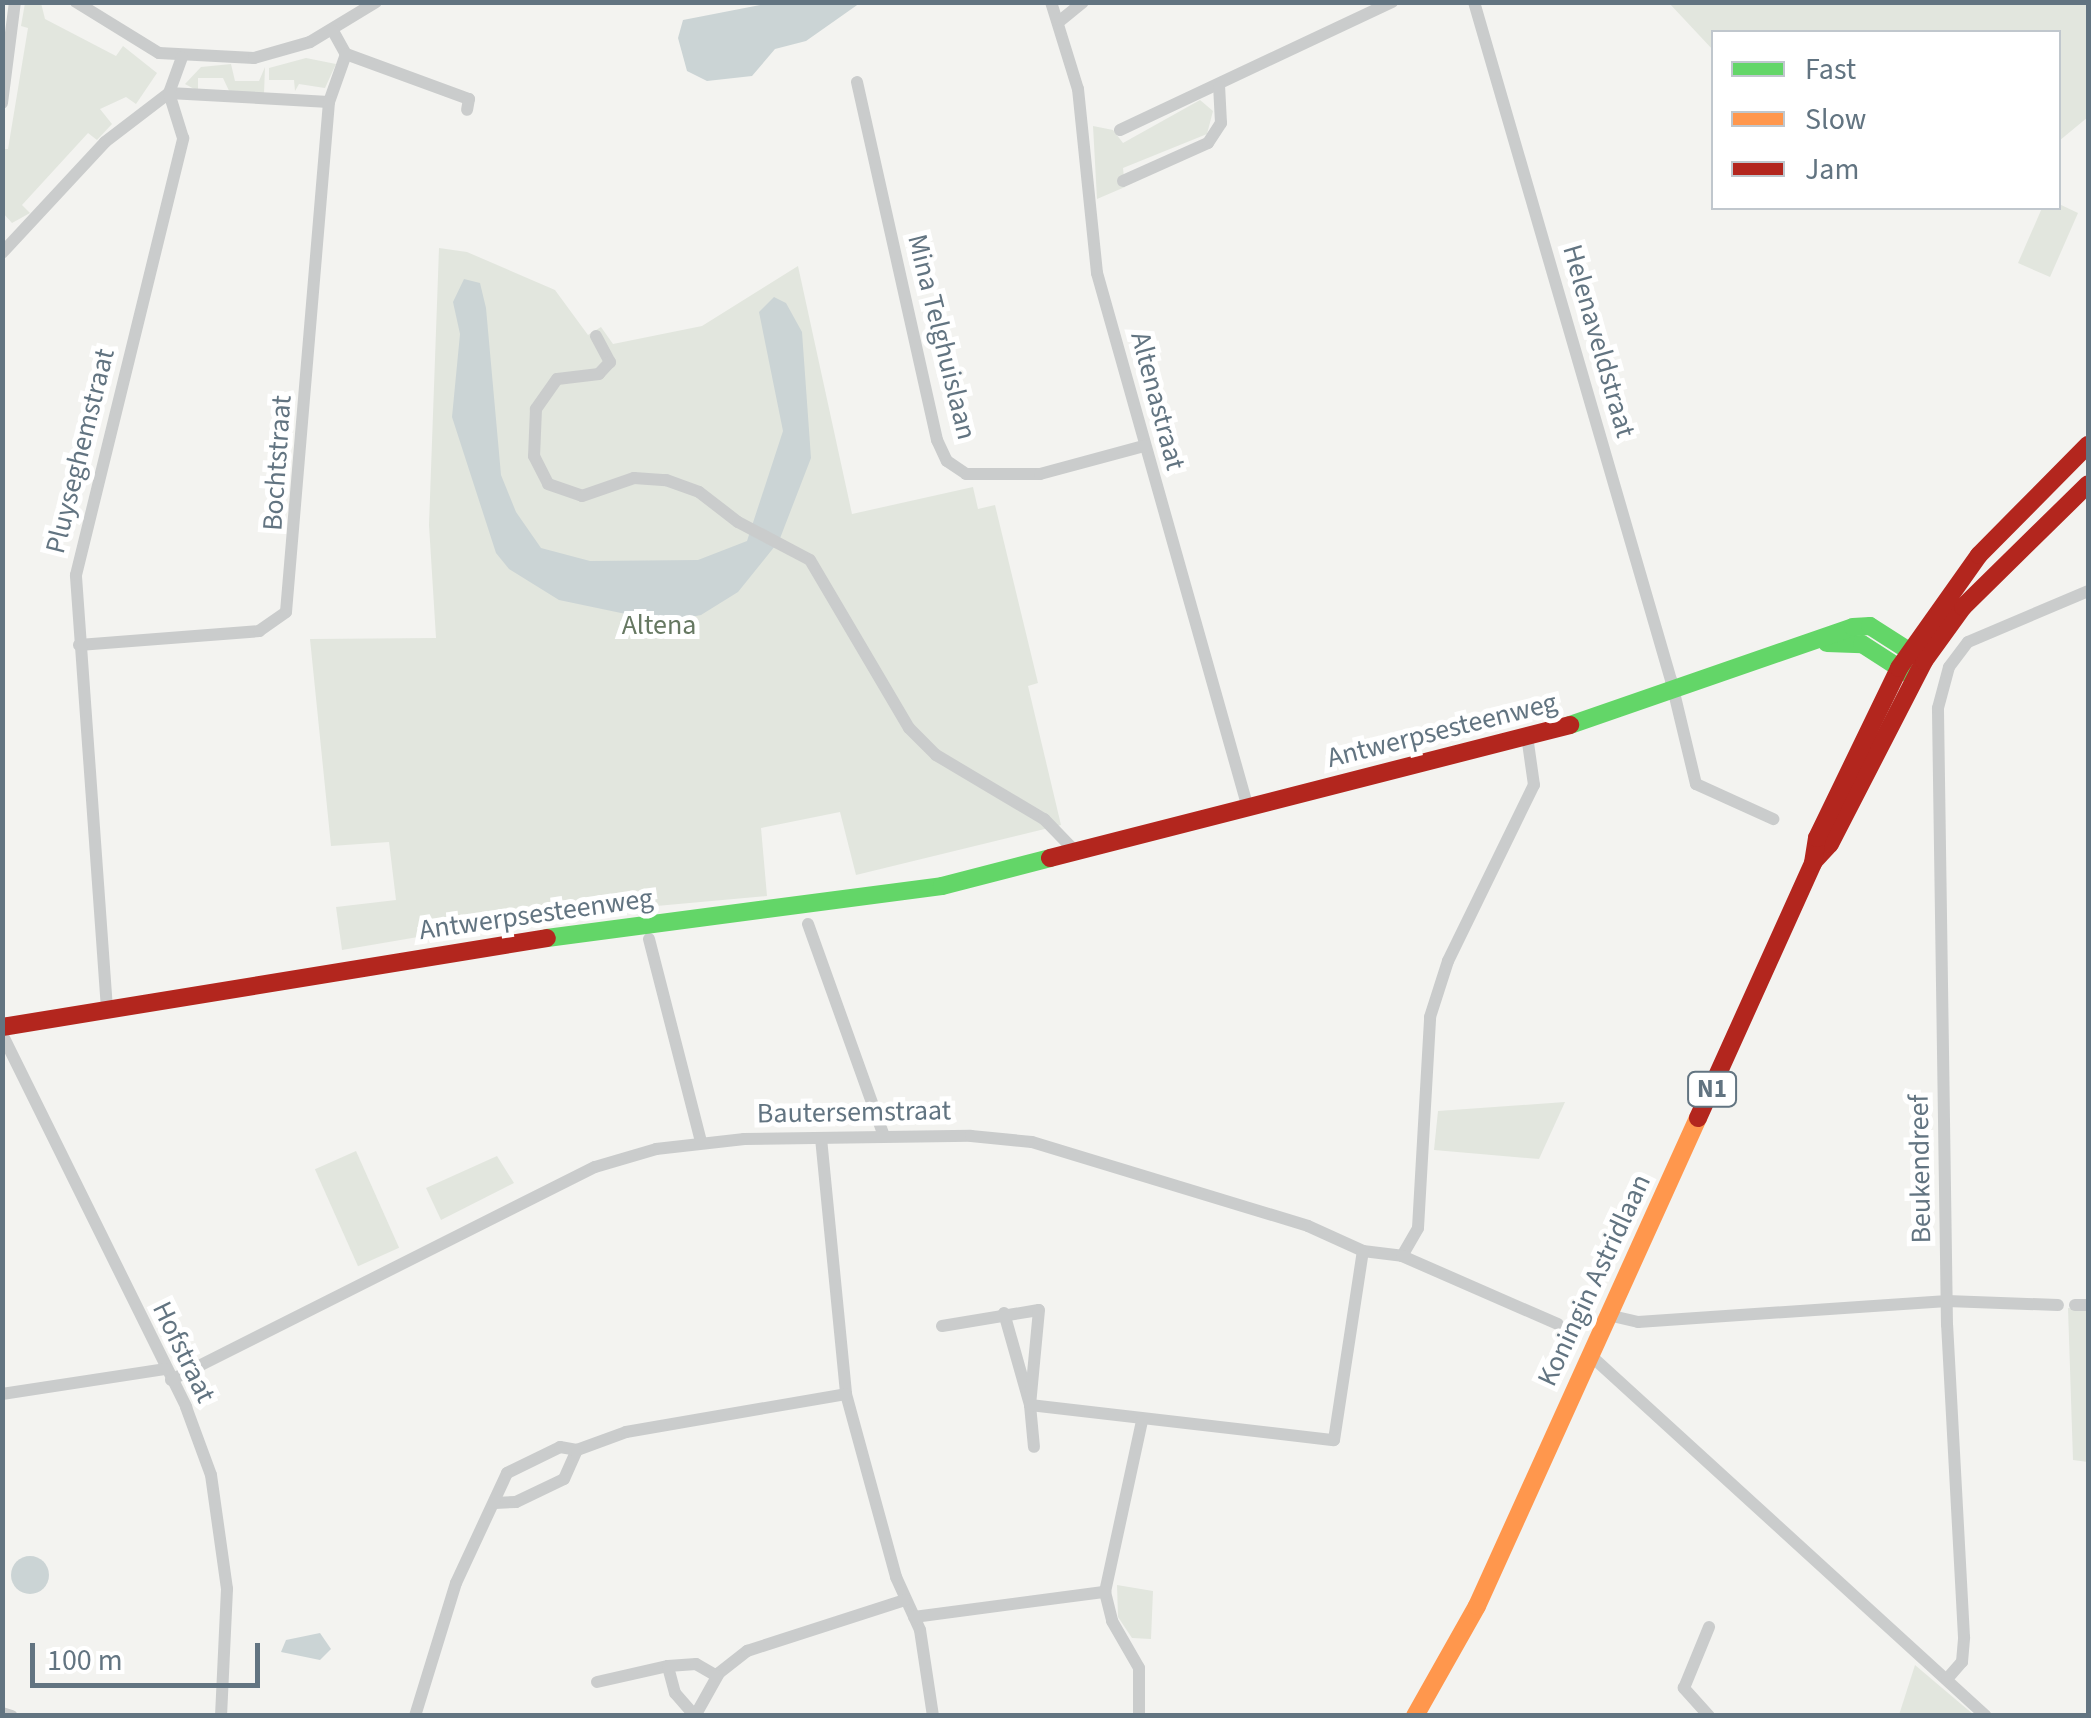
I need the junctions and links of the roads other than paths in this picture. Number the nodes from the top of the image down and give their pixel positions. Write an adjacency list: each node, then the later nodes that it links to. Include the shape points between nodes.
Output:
1 (15, 2): 16 (street)
2 (76, 2): 11 (street, via 159,53)
3 (376, 2): 9 (street)
4 (1052, 2): 8 (street, Altenastraat)
5 (1083, 2): 8 (street)
6 (1392, 2): 13 (street)
7 (1474, 2): 31 (street, Helenaveldstraat)
8 (1061, 20): 22 (street, Altenastraat, via 1082,117 1096,273)
9 (334, 31): 10 (street); 11 (street, via 254,58)
10 (346, 54): 15 (street); 17 (street, via 469,99)
11 (182, 58): 14 (street)
12 (857, 82): 22 (street, Mina Telghuislaan, via 947,461 966,474 1040,474)
13 (1219, 86): 18 (street); 19 (street, via 1221,122 1208,143)
14 (169, 93): 15 (street); 20 (street, via 105,142); 28 (street, Pluyseghemstraat, via 183,138 78,558)
15 (329, 102): 28 (street, Bochtstraat, via 286,612 259,631)
16 (2, 103)
17 (467, 110)
18 (1120, 130)
19 (1123, 181)
20 (5, 244)
21 (596, 336): 35 (street, via 610,362 599,374 557,379 536,409 541,476 572,496 634,478 666,480 699,492 810,560 909,728 936,755 1044,819)
22 (1144, 446): 33 (street, Altenastraat)
23 (2084, 452): 24 (street); 29 (street, N1, via 1988,544)
24 (2088, 476)
25 (2088, 484): 29 (street, N1, via 2022,542)
26 (2088, 591): 45 (street, Beukendreef, via 1986,629 1958,655 1938,708)
27 (1816, 644): 29 (street, Antwerpsesteenweg, via 1870,626); 30 (street, Antwerpsesteenweg, via 1862,644); 31 (street, Antwerpsesteenweg)
28 (79, 645): 38 (street, Pluyseghemstraat)
29 (1917, 656): 30 (street, N1)
30 (1907, 673): 48 (street, Koningin Astridlaan / N1, via 1830,844 1813,862)
31 (1675, 694): 32 (street, Antwerpsesteenweg); 34 (street, Helenaveldstraat, via 1696,784)
32 (1530, 744): 33 (street, Antwerpsesteenweg); 44 (street, via 1534,785 1448,962 1430,1017 1418,1228)
33 (1248, 808): 35 (street, Antwerpsesteenweg)
34 (1773, 818)
35 (1075, 851): 38 (street, Antwerpsesteenweg, via 942,886 805,909 499,944)
36 (808, 924): 40 (street)
37 (649, 939): 42 (street)
38 (107, 1010): 39 (street, Antwerpsesteenweg)
39 (2, 1031): 52 (street, Hofstraat)
40 (884, 1136): 41 (street, Bautersemstraat); 43 (street, Bautersemstraat, via 1032,1142 1308,1226)
41 (821, 1138): 42 (street, Bautersemstraat); 54 (street, via 828,1262)
42 (701, 1141): 52 (street, Bautersemstraat, via 595,1167)
43 (1363, 1250): 44 (street, Bautersemstraat); 56 (street, via 1334,1440)
44 (1402, 1256): 49 (street, Bautersemstraat)
45 (1948, 1302): 46 (street); 48 (street, via 1638,1322); 66 (street, Beukendreef, via 1964,1654)
46 (2058, 1305)
47 (1004, 1314): 50 (street); 55 (street); 55 (street, via 1032,1306 1041,1316)
48 (1608, 1315): 51 (street, Koningin Astridlaan / N1)
49 (1558, 1324)
50 (942, 1326)
51 (1589, 1354): 66 (street); 75 (street, Koningin Astridlaan / N1, via 1477,1606)
52 (168, 1374): 53 (street, Bautersemstraat); 70 (street, Hofstraat, via 211,1475 219,1516 227,1589)
53 (2, 1394)
54 (846, 1394): 58 (street, via 626,1432); 61 (street)
55 (1030, 1405): 56 (street); 57 (street)
56 (1142, 1421): 60 (street)
57 (1034, 1447)
58 (578, 1450): 59 (street, via 564,1479 522,1499); 59 (street, via 555,1448 512,1470)
59 (495, 1503): 71 (street, via 456,1583)
60 (1106, 1592): 62 (street); 74 (street, via 1112,1621 1139,1668)
61 (905, 1600): 62 (street); 65 (street, via 762,1643)
62 (914, 1616): 73 (street)
63 (1709, 1627): 76 (street, via 1684,1688)
64 (668, 1666): 65 (street, via 696,1664); 67 (street); 72 (street, via 675,1693)
65 (716, 1676): 72 (street)
66 (1947, 1680): 77 (street)
67 (597, 1682)
68 (2, 1713): 69 (street)
69 (12, 1716)
70 (222, 1716)
71 (415, 1716)
72 (695, 1716)
73 (933, 1716)
74 (1139, 1716)
75 (1415, 1716)
76 (1709, 1716)
77 (1986, 1716)

